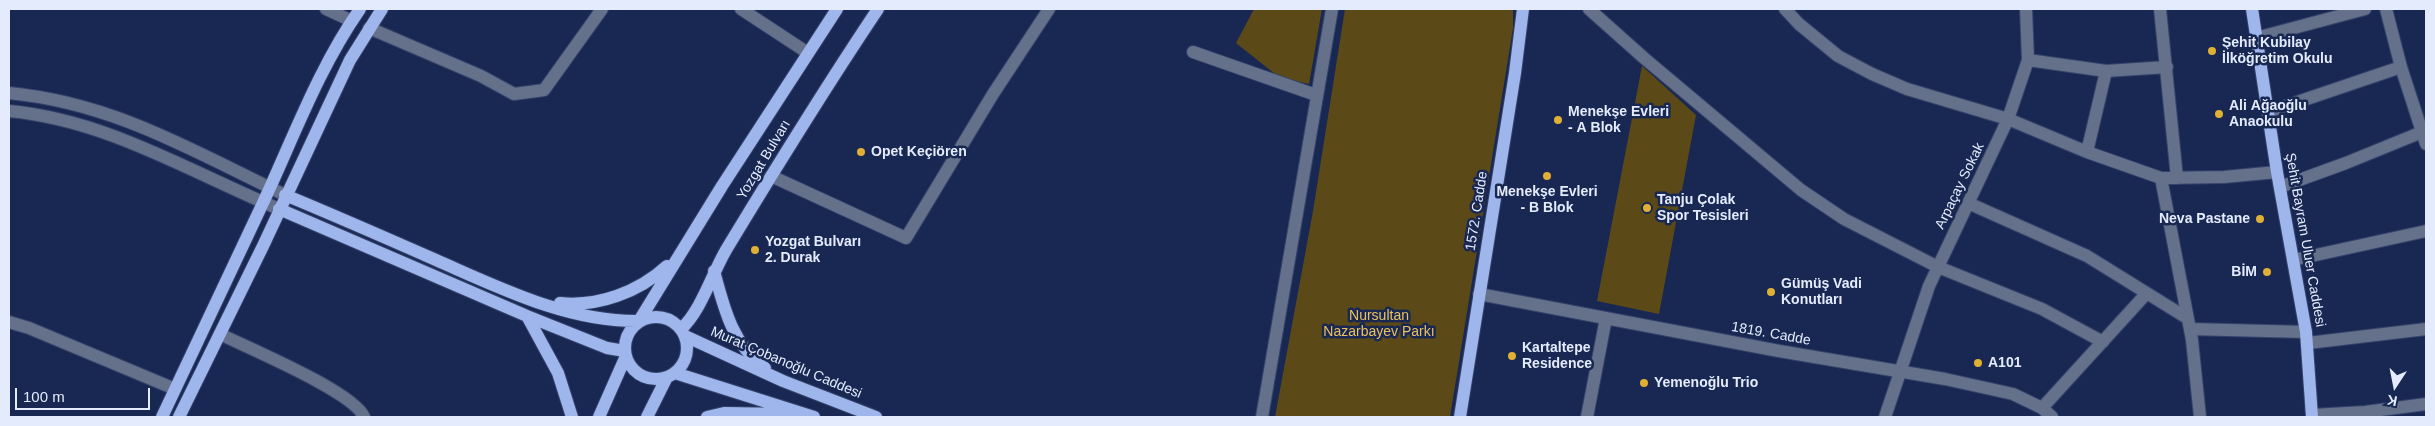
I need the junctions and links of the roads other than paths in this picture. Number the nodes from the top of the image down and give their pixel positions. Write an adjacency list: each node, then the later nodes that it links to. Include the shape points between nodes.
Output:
1 (326, 9): 18 (street)
2 (360, 9): 18 (main road)
3 (382, 9): 19 (main road)
4 (602, 9): 19 (street, via 544,90 514,94 481,76)
5 (741, 9): 22 (street)
6 (837, 9): 22 (main road, Yozgat Bulvarı)
7 (878, 9): 35 (main road, Yozgat Bulvarı, via 824,88)
8 (1049, 9): 35 (street, via 906,238)
9 (1332, 9): 28 (street)
10 (1522, 9): 49 (main road, 1572. Cadde)
11 (1590, 9): 47 (street, via 1801,190 1844,219)
12 (1785, 9): 31 (street, via 1838,56 1872,74 1907,89)
13 (2026, 9): 23 (street, Arpaçay Sokak)
14 (2160, 9): 24 (street)
15 (2252, 9): 20 (main road, Şehit Bayram Uluer Caddesi)
16 (2365, 9): 20 (street)
17 (2386, 9): 25 (street)
18 (352, 21): 38 (main road, via 292,134)
19 (369, 28): 40 (main road, via 350,60)
20 (2256, 38): 30 (main road, Şehit Bayram Uluer Caddesi)
21 (1193, 52): 28 (street)
22 (808, 53): 45 (main road, Yozgat Bulvarı)
23 (2028, 60): 26 (street); 31 (street, Arpaçay Sokak)
24 (2167, 67): 26 (street); 37 (street)
25 (2401, 67): 30 (street); 32 (street)
26 (2106, 71): 33 (street)
27 (9, 93): 38 (street, via 82,105 116,115)
28 (1316, 95): 79 (street)
29 (9, 111): 41 (street, via 54,117 114,135)
30 (2268, 112): 34 (main road, Şehit Bayram Uluer Caddesi)
31 (2008, 119): 33 (street); 42 (street, Arpaçay Sokak)
32 (2424, 138): 39 (street)
33 (2087, 152): 36 (street)
34 (2277, 172): 37 (street); 39 (main road, Şehit Bayram Uluer Caddesi)
35 (771, 176): 48 (main road, Yozgat Bulvarı)
36 (2161, 178): 37 (street); 56 (street)
37 (2177, 178)
38 (269, 187): 40 (street); 41 (main road)
39 (2280, 187): 46 (main road, Şehit Bayram Uluer Caddesi)
40 (285, 195): 43 (main road); 51 (main road)
41 (263, 203): 43 (street); 66 (main road)
42 (1968, 204): 47 (street, Arpaçay Sokak); 50 (street, via 2087,256)
43 (280, 210): 52 (main road); 59 (main road)
44 (2426, 231): 46 (street)
45 (676, 257): 51 (main road, via 637,288 592,303); 54 (main road, Yozgat Bulvarı)
46 (2293, 260): 60 (main road, Şehit Bayram Uluer Caddesi)
47 (1938, 267): 61 (street, via 2042,309); 63 (street, Arpaçay Sokak)
48 (714, 270): 58 (main road, Yozgat Bulvarı); 65 (main road, via 728,320 740,343 755,360)
49 (1479, 294): 53 (street, 1819. Cadde); 80 (main road, 1572. Cadde)
50 (2146, 294): 56 (street); 61 (street)
51 (527, 300): 54 (main road, via 619,322)
52 (527, 316): 62 (main road); 74 (main road, via 558,373)
53 (1606, 318): 63 (street, 1819. Cadde); 81 (street)
54 (639, 321): 58 (main road, via 653,316 663,317); 62 (main road, via 627,335)
55 (9, 322): 66 (street)
56 (2188, 323): 60 (street); 84 (street)
57 (2426, 329): 60 (street)
58 (683, 332): 64 (main road, via 686,355 682,365); 65 (main road, Murat Çobanoğlu Caddesi)
59 (220, 334): 72 (main road); 73 (street, via 336,391 361,410)
60 (2307, 337): 70 (main road, Şehit Bayram Uluer Caddesi)
61 (2103, 342): 68 (street)
62 (625, 353): 64 (main road, via 634,370 643,376 654,379); 75 (main road)
63 (1900, 372): 68 (street, 1819. Cadde, via 2013,394); 82 (street, Arpaçay Sokak)
64 (671, 375): 69 (main road); 76 (main road)
65 (783, 381): 78 (main road, Murat Çobanoğlu Caddesi)
66 (175, 389): 71 (main road)
67 (2426, 404): 70 (street)
68 (2042, 408): 83 (street, 1819. Cadde)
69 (809, 416): 77 (main road, via 724,413)
70 (2312, 416)
71 (162, 417)
72 (179, 417)
73 (364, 417)
74 (572, 417)
75 (599, 417)
76 (647, 417)
77 (707, 417)
78 (876, 417)
79 (1262, 417)
80 (1460, 417)
81 (1586, 417)
82 (1885, 417)
83 (2052, 417)
84 (2200, 417)

